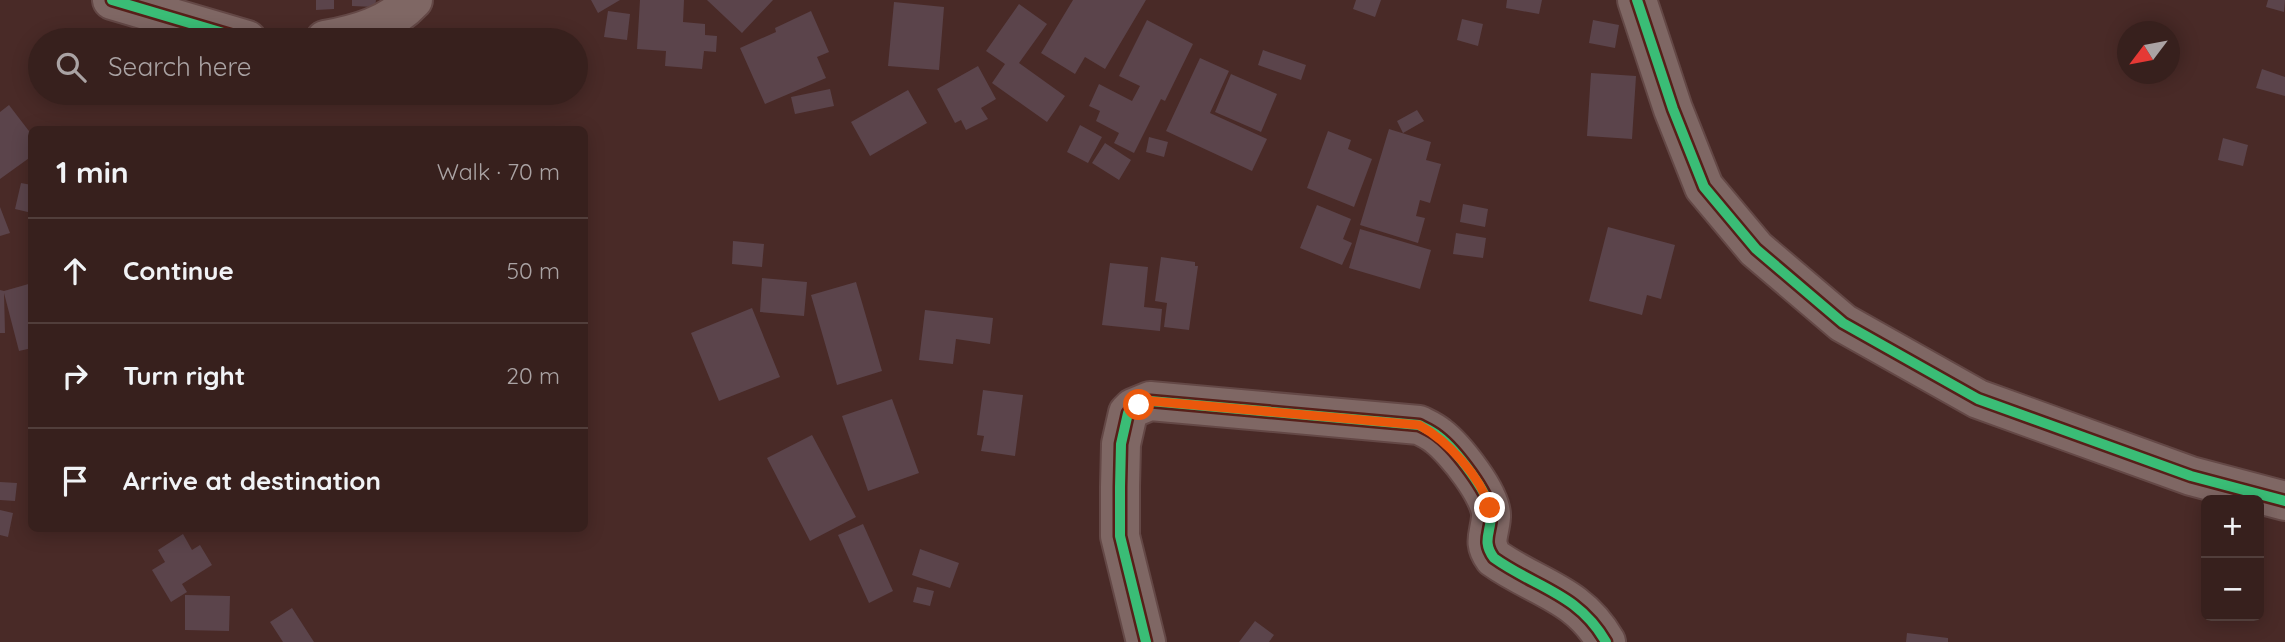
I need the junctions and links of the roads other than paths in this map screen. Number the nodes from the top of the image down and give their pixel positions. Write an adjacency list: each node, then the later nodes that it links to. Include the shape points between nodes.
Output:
1 (112, 0): 4 (street)
2 (414, 0): 5 (street, via 400,14)
3 (1637, 0): 6 (street, via 1704,187 1756,248 1843,323 1978,399 2191,477)
4 (206, 28)
5 (372, 28)
6 (2285, 501)
7 (1146, 642): 8 (street, via 1120,536 1120,487 1121,444 1128,413 1150,401 1419,425 1454,451 1488,501 1491,516 1486,536 1494,558 1576,605)
8 (1606, 642)

